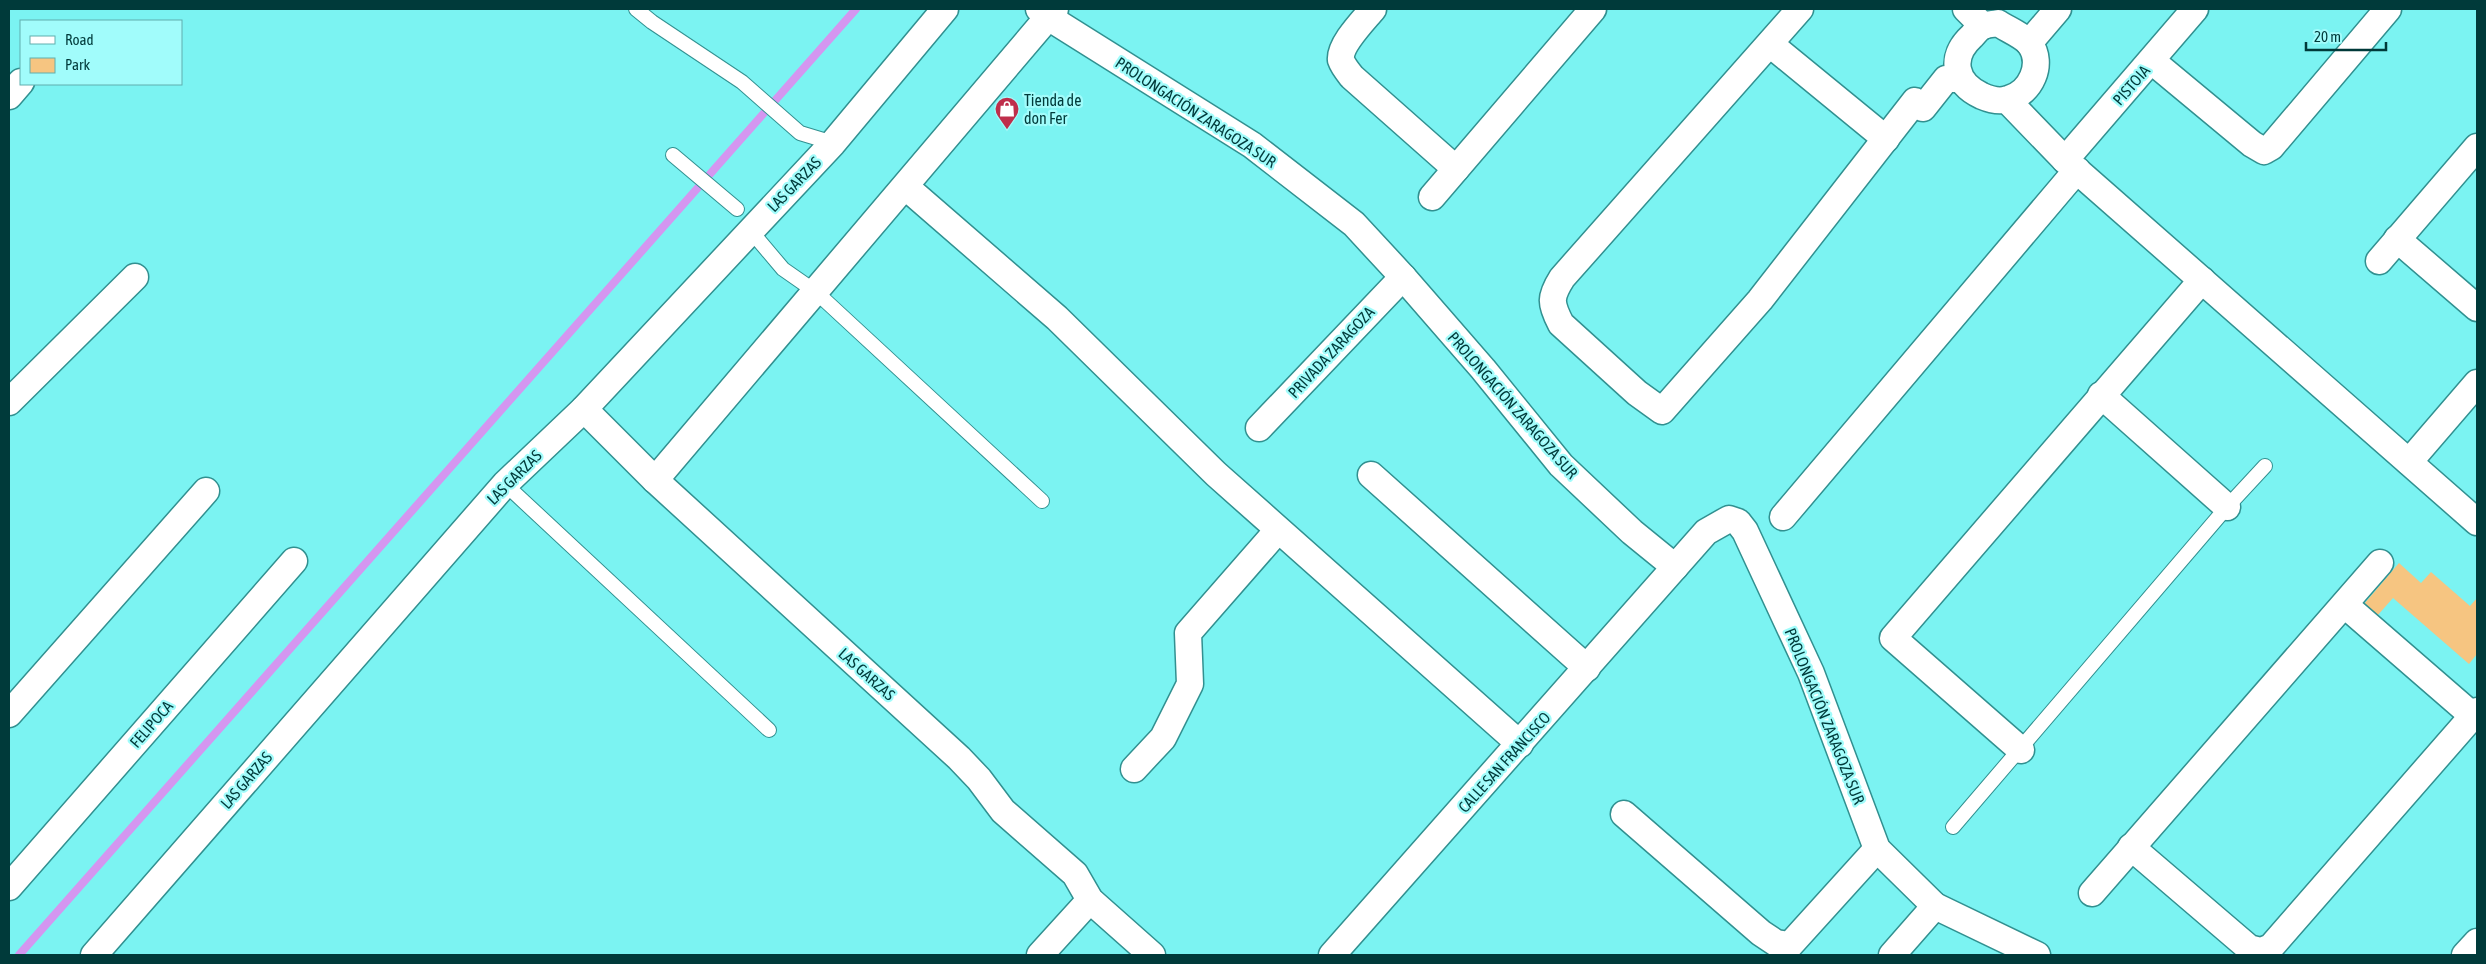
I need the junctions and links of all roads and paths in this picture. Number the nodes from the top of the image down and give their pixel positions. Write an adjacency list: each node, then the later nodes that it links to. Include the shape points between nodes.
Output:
1 (636, 9): 19 (lane, via 742,82 800,133)
2 (945, 9): 19 (street, LAS GARZAS)
3 (1374, 9): 23 (street, via 1344,47 1341,58 1344,66 1352,77)
4 (1593, 9): 23 (street)
5 (1800, 9): 12 (street)
6 (2058, 9): 11 (street)
7 (2195, 9): 13 (street, PISTOIA)
8 (2388, 9): 13 (street, via 2271,147 2264,151)
9 (1048, 11): 24 (street); 30 (street, PROLONGACIÓN ZARAGOZA SUR, via 1252,145 1354,224)
10 (1989, 17): 11 (street); 14 (street, via 1961,45 1956,60)
11 (2029, 43): 17 (street, via 2036,56 2032,81)
12 (1770, 44): 18 (street); 18 (street, via 1562,278 1552,294 1553,309 1560,324 1637,393 1662,411 1760,300)
13 (2152, 61): 22 (street, PISTOIA)
14 (1960, 78): 17 (street, via 1973,92 1989,99); 18 (street, via 1946,79 1923,108 1915,101)
15 (20, 83): 16 (street)
16 (9, 96)
17 (2007, 100): 22 (street)
18 (1886, 139)
19 (833, 143): 26 (street, LAS GARZAS)
20 (2477, 147): 27 (street)
21 (673, 155): 26 (lane)
22 (2071, 165): 31 (street); 47 (street, PISTOIA)
23 (1456, 169): 25 (street)
24 (906, 187): 32 (street); 49 (street, via 1057,318 1216,474)
25 (1432, 197)
26 (744, 219): 32 (lane, via 783,269); 37 (street, LAS GARZAS)
27 (2397, 239): 28 (street); 33 (street)
28 (2379, 261)
29 (135, 277): 36 (street)
30 (1403, 277): 38 (street, PRIVADA ZARAGOZA); 50 (street, PROLONGACIÓN ZARAGOZA SUR, via 1561,465)
31 (2202, 280): 35 (street); 39 (street)
32 (816, 292): 42 (street); 45 (lane)
33 (2477, 308)
34 (2477, 383): 39 (street)
35 (2101, 395): 46 (street); 61 (street, via 1893,638)
36 (9, 402)
37 (584, 409): 42 (street, LAS GARZAS); 43 (street, LAS GARZAS)
38 (1259, 428)
39 (2409, 462): 48 (street)
40 (2265, 466): 46 (lane)
41 (1371, 474): 56 (street)
42 (655, 480): 69 (street, LAS GARZAS, via 959,758 1003,811 1074,874)
43 (505, 484): 59 (lane); 72 (street, LAS GARZAS)
44 (206, 492): 58 (street)
45 (1042, 501)
46 (2227, 507): 61 (lane)
47 (1783, 517)
48 (2477, 522)
49 (1278, 530): 60 (street); 62 (street, via 1188,633 1190,684 1162,738)
50 (1632, 532): 51 (street, via 1674,539); 54 (street, PROLONGACIÓN ZARAGOZA SUR)
51 (1706, 532): 54 (street, PROLONGACIÓN ZARAGOZA SUR); 66 (street, PROLONGACIÓN ZARAGOZA SUR, via 1729,519 1738,522 1745,531 1811,673)
52 (294, 561): 67 (street, FELIPOCA)
53 (2380, 564): 55 (street)
54 (1675, 567): 56 (street, CALLE SAN FRANCISCO)
55 (2345, 605): 57 (street); 65 (street)
56 (1587, 668): 60 (street, CALLE SAN FRANCISCO)
57 (2475, 713): 65 (street, via 2271,947 2261,950 2249,948)
58 (9, 714)
59 (770, 730)
60 (1520, 744): 75 (street, CALLE SAN FRANCISCO)
61 (2021, 750): 64 (lane)
62 (1134, 769)
63 (1624, 814): 66 (street, via 1776,943 1790,944)
64 (1953, 828)
65 (2131, 848): 68 (street)
66 (1877, 849): 70 (street, PROLONGACIÓN ZARAGOZA SUR)
67 (9, 887)
68 (2092, 893)
69 (1090, 900): 73 (street); 74 (street, LAS GARZAS)
70 (1935, 906): 76 (street); 77 (street, PROLONGACIÓN ZARAGOZA SUR)
71 (2477, 942): 78 (street)
72 (94, 955)
73 (1040, 955)
74 (1152, 955)
75 (1332, 955)
76 (1892, 955)
77 (2038, 955)
78 (2465, 955)

